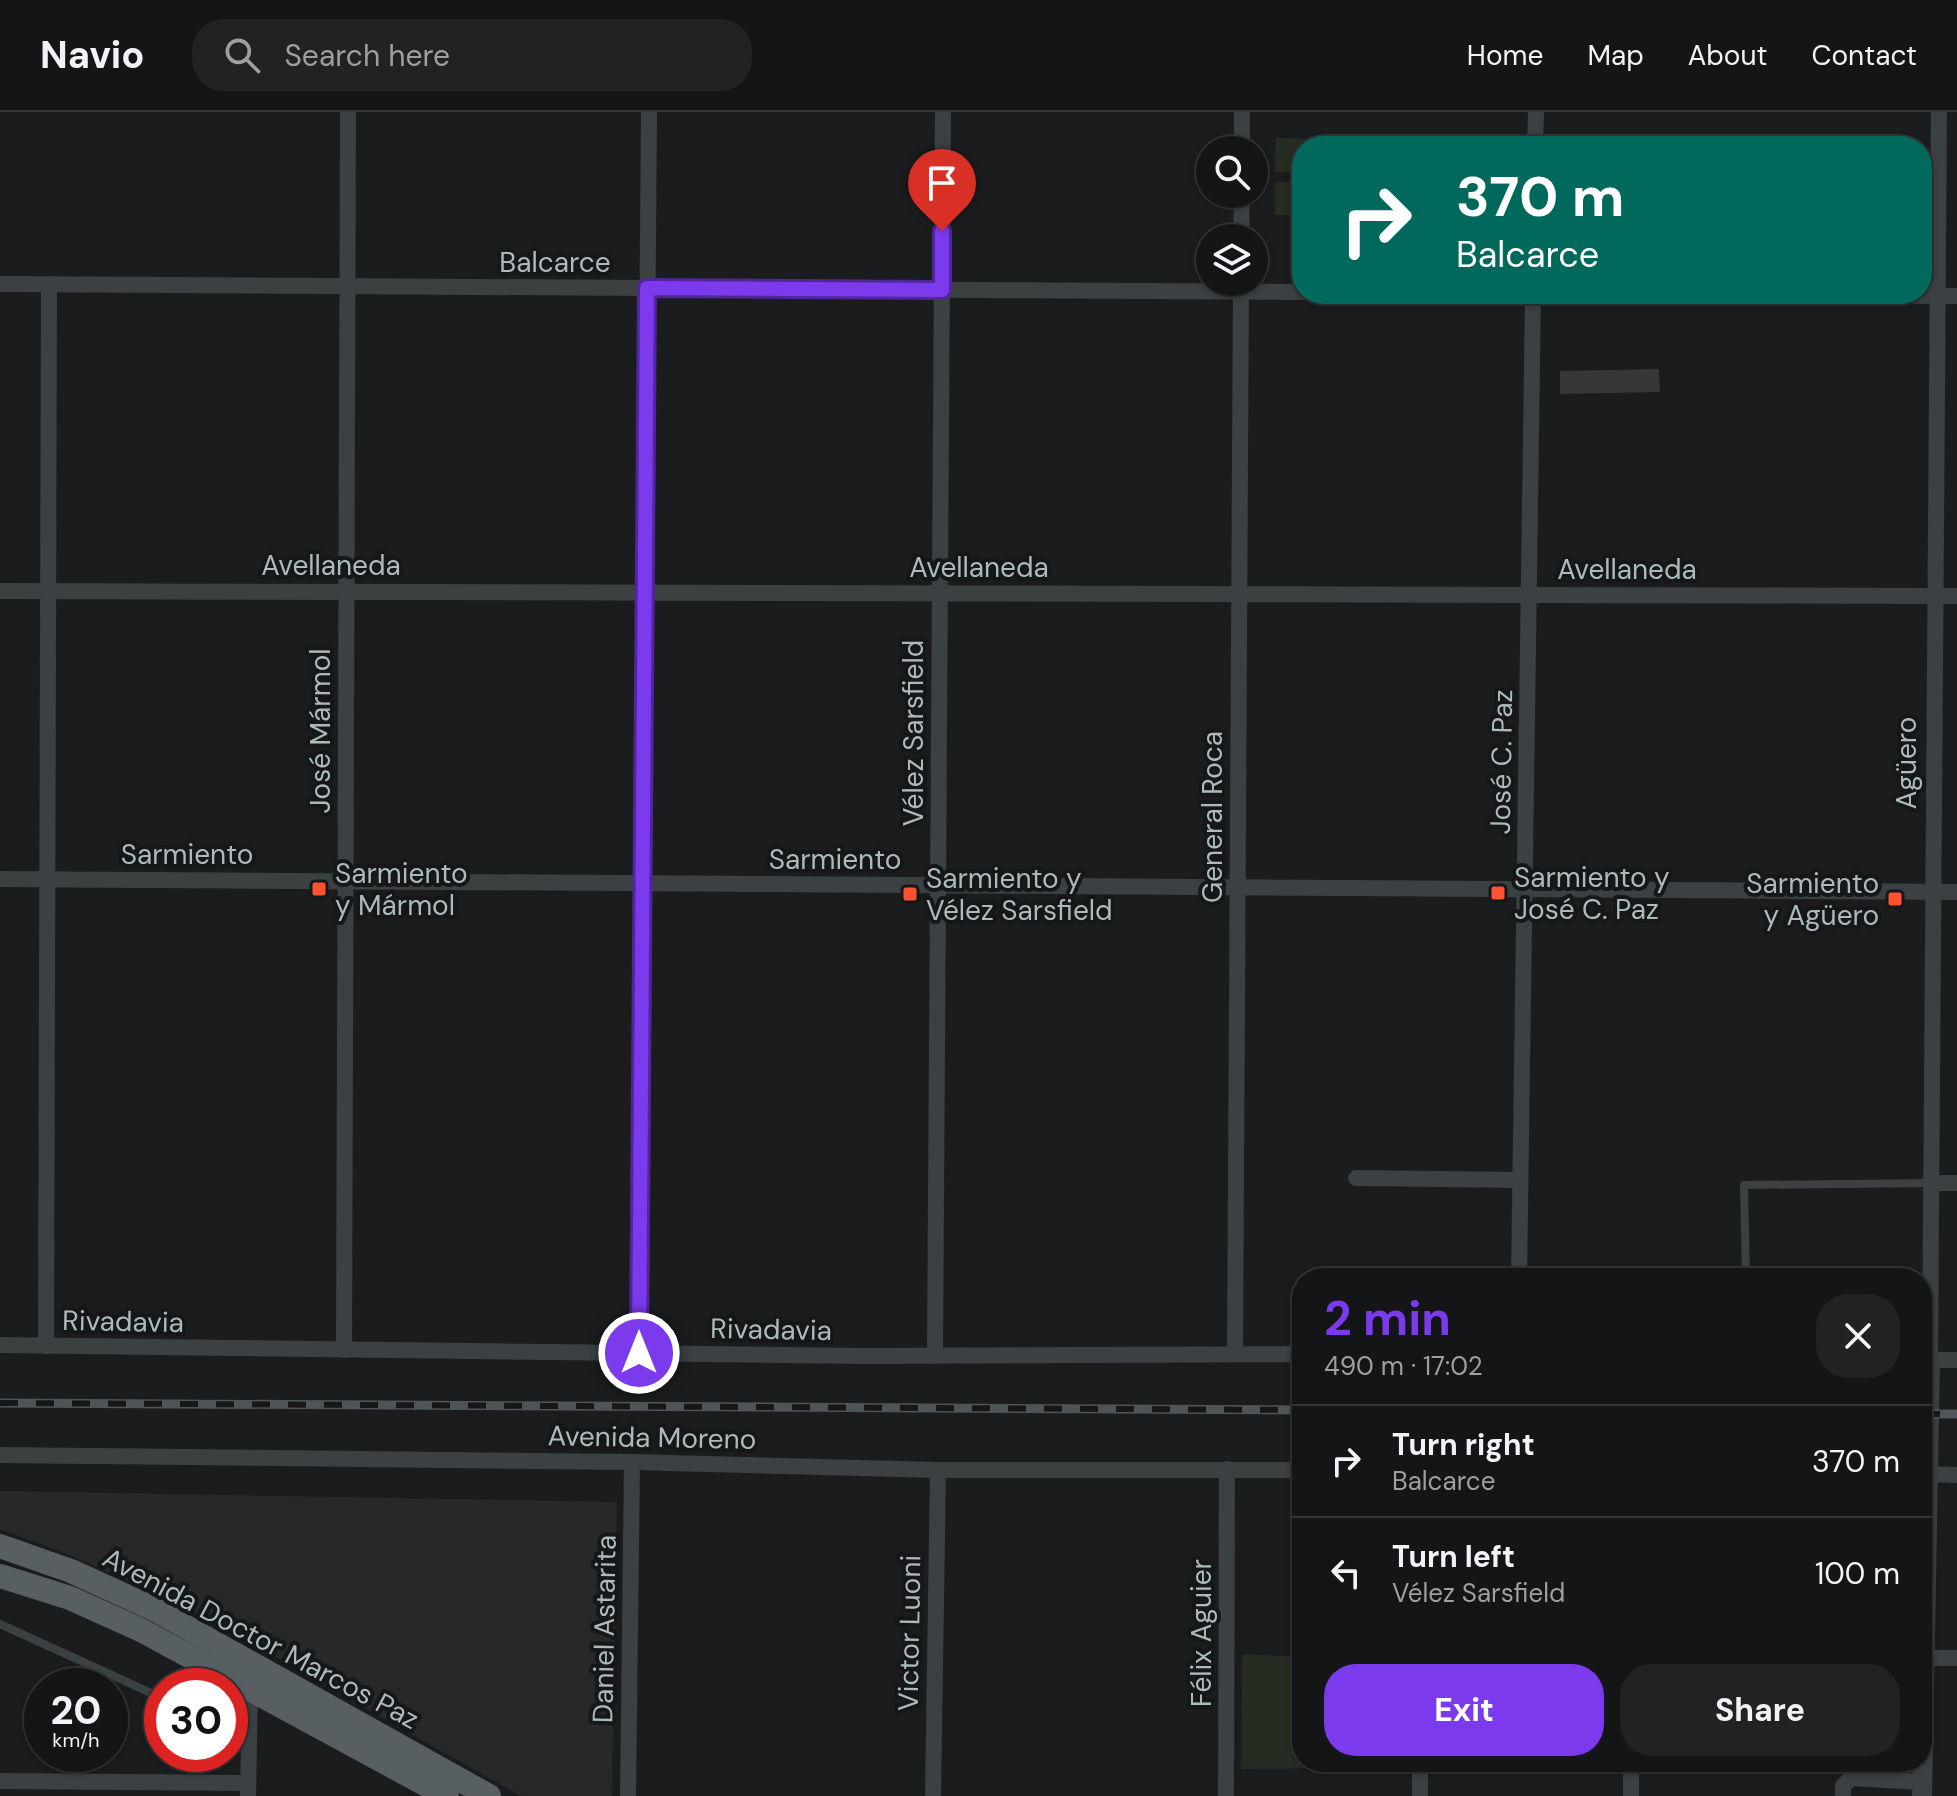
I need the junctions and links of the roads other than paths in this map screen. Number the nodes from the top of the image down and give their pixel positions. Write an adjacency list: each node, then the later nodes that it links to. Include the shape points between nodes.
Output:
1 (348, 112): 11 (street, José Mármol)
2 (649, 112): 13 (street)
3 (943, 112): 15 (street, Vélez Sarsfield)
4 (1242, 112): 7 (street)
5 (1536, 112): 8 (street)
6 (1939, 112): 19 (street, Agüero)
7 (1242, 136)
8 (1535, 136)
9 (0, 284): 10 (street, Balcarce)
10 (49, 285): 11 (street, Balcarce); 23 (street)
11 (347, 287): 13 (street, Balcarce); 24 (street, José Mármol)
12 (1196, 287): 15 (street, Balcarce)
13 (647, 288): 15 (street, Balcarce); 25 (street)
14 (1268, 289): 16 (street, Balcarce)
15 (942, 290): 26 (street, Vélez Sarsfield)
16 (1292, 291)
17 (1241, 296): 27 (street, General Roca)
18 (1932, 296): 19 (street)
19 (1938, 296): 20 (street); 29 (street, Agüero)
20 (1957, 296)
21 (1533, 304): 28 (street, José C. Paz)
22 (0, 591): 23 (street, Avellaneda)
23 (48, 591): 24 (street, Avellaneda); 32 (street)
24 (346, 592): 25 (street, Avellaneda); 33 (street, José Mármol)
25 (645, 592): 26 (street, Avellaneda); 34 (street)
26 (940, 593): 27 (street, Avellaneda); 35 (street, Vélez Sarsfield)
27 (1239, 594): 28 (street, Avellaneda); 36 (street, General Roca)
28 (1529, 595): 29 (street, Avellaneda); 37 (street, José C. Paz)
29 (1935, 596): 30 (street, Avellaneda); 38 (street, Agüero)
30 (1957, 596)
31 (0, 879): 32 (street, Sarmiento)
32 (47, 879): 33 (street, Sarmiento); 48 (street)
33 (346, 881): 34 (street, Sarmiento); 49 (street, José Mármol)
34 (643, 883): 35 (street, Sarmiento); 50 (street)
35 (938, 885): 36 (street, Sarmiento); 53 (street, Vélez Sarsfield)
36 (1238, 887): 37 (street, Sarmiento); 51 (street, General Roca)
37 (1525, 889): 38 (street, Sarmiento); 41 (street, José C. Paz)
38 (1933, 892): 39 (street, Sarmiento); 42 (street, Agüero)
39 (1957, 892)
40 (1356, 1178): 41 (street)
41 (1520, 1180): 44 (street, José C. Paz)
42 (1931, 1183): 43 (street); 45 (lane, via 1744,1185); 46 (street, Agüero)
43 (1957, 1183)
44 (1519, 1268)
45 (1746, 1268)
46 (1929, 1268)
47 (0, 1345): 48 (street, Rivadavia)
48 (46, 1346): 49 (street, Rivadavia)
49 (344, 1350): 50 (street, Rivadavia)
50 (639, 1353): 53 (street, Rivadavia)
51 (1235, 1353): 52 (street, Rivadavia); 53 (street, Rivadavia)
52 (1292, 1354)
53 (935, 1355)
54 (1932, 1360): 55 (street)
55 (1957, 1360)
56 (0, 1455): 57 (street, Avenida Moreno)
57 (632, 1462): 59 (street, Avenida Moreno); 78 (street, Daniel Astarita)
58 (1227, 1469): 59 (street, Avenida Moreno); 60 (street, Avenida Moreno); 80 (street, Félix Aguier)
59 (938, 1470): 79 (street, Victor Luoni)
60 (1292, 1470)
61 (1932, 1474): 62 (street)
62 (1957, 1475)
63 (0, 1546): 77 (main road, Avenida Doctor Marcos Paz, via 154,1609)
64 (0, 1576): 68 (main road, Avenida Doctor Marcos Paz, via 70,1598)
65 (0, 1624): 69 (lane)
66 (1932, 1658): 67 (street)
67 (1957, 1658)
68 (250, 1687): 70 (street); 76 (main road, Avenida Doctor Marcos Paz)
69 (144, 1690)
70 (249, 1738): 75 (street)
71 (1420, 1772): 81 (street)
72 (1631, 1772): 82 (street)
73 (0, 1781): 75 (street)
74 (1922, 1789): 83 (street, via 1851,1778 1843,1786)
75 (248, 1790)
76 (447, 1796)
77 (489, 1796)
78 (628, 1796)
79 (933, 1796)
80 (1226, 1796)
81 (1420, 1796)
82 (1631, 1796)
83 (1843, 1796)

